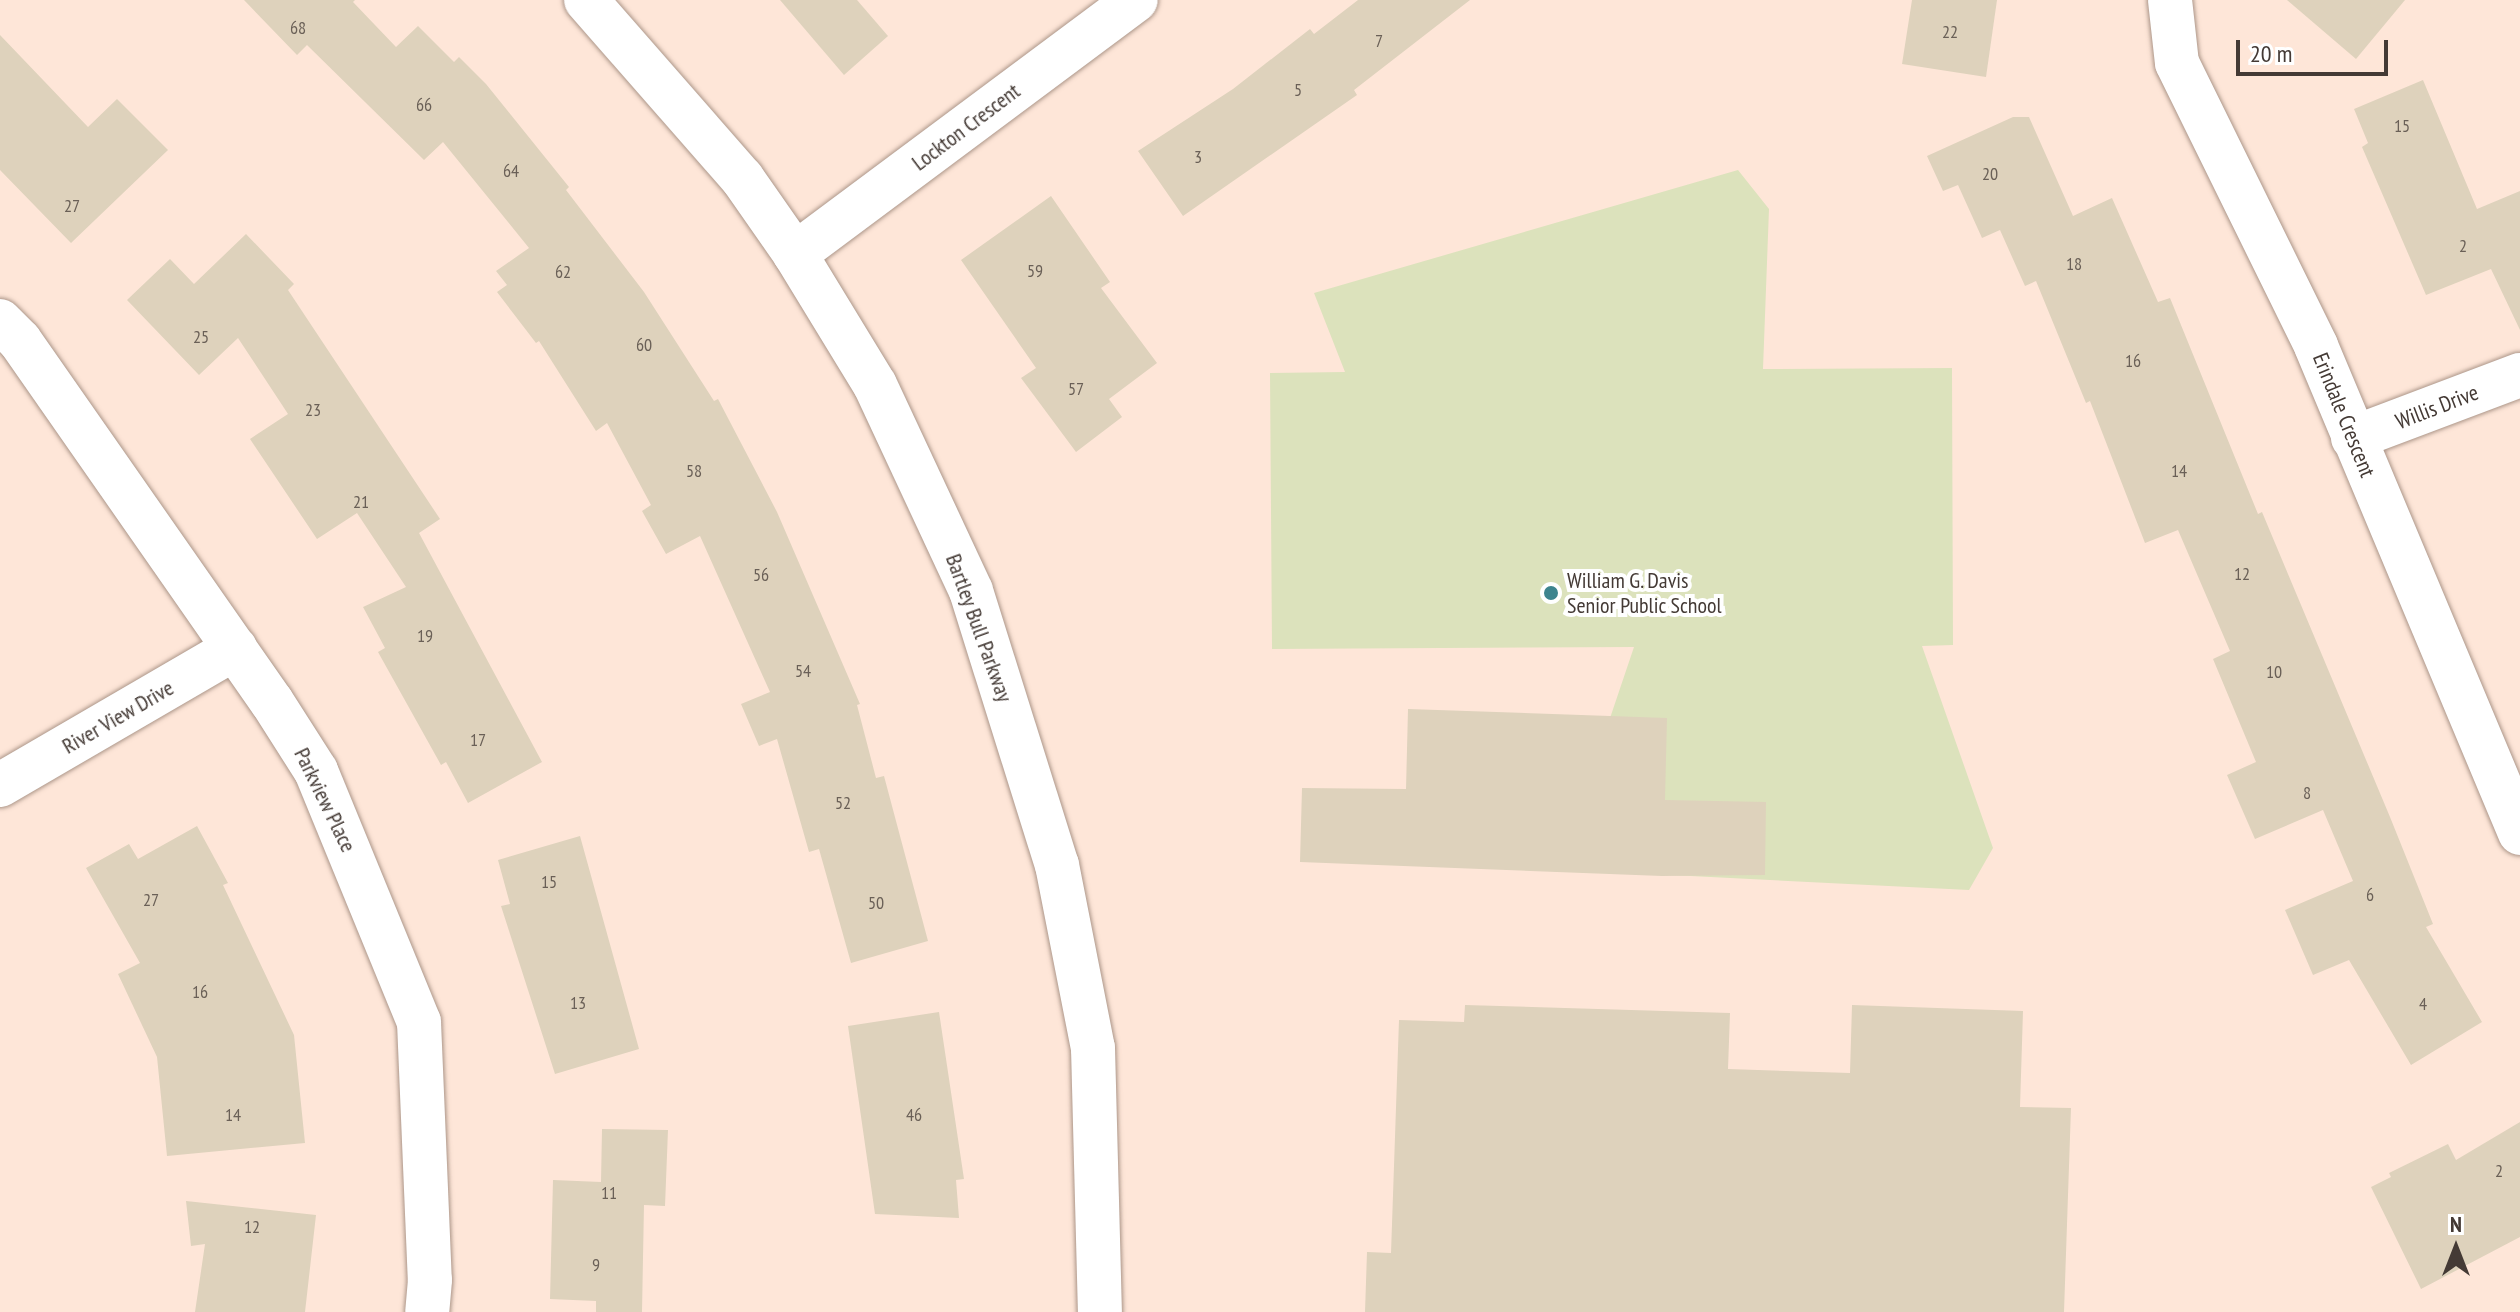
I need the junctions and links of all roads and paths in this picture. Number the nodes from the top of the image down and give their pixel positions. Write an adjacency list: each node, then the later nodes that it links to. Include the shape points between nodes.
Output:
1 (586, 0): 4 (street, Bartley Bull Parkway, via 742,178)
2 (1136, 0): 4 (street, Lockton Crescent)
3 (2170, 0): 7 (street, Erindale Crescent, via 2177,63 2316,346)
4 (795, 254): 12 (street, Bartley Bull Parkway, via 875,385 971,591 1057,865 1093,1048)
5 (0, 321): 8 (street, Parkview Place, via 20,341)
6 (2520, 375): 7 (street, Willis Drive)
7 (2353, 438): 10 (street, Erindale Crescent)
8 (235, 648): 9 (street, River View Drive); 11 (street, Parkview Place, via 316,771 419,1022)
9 (0, 785)
10 (2520, 833)
11 (427, 1312)
12 (1100, 1312)

